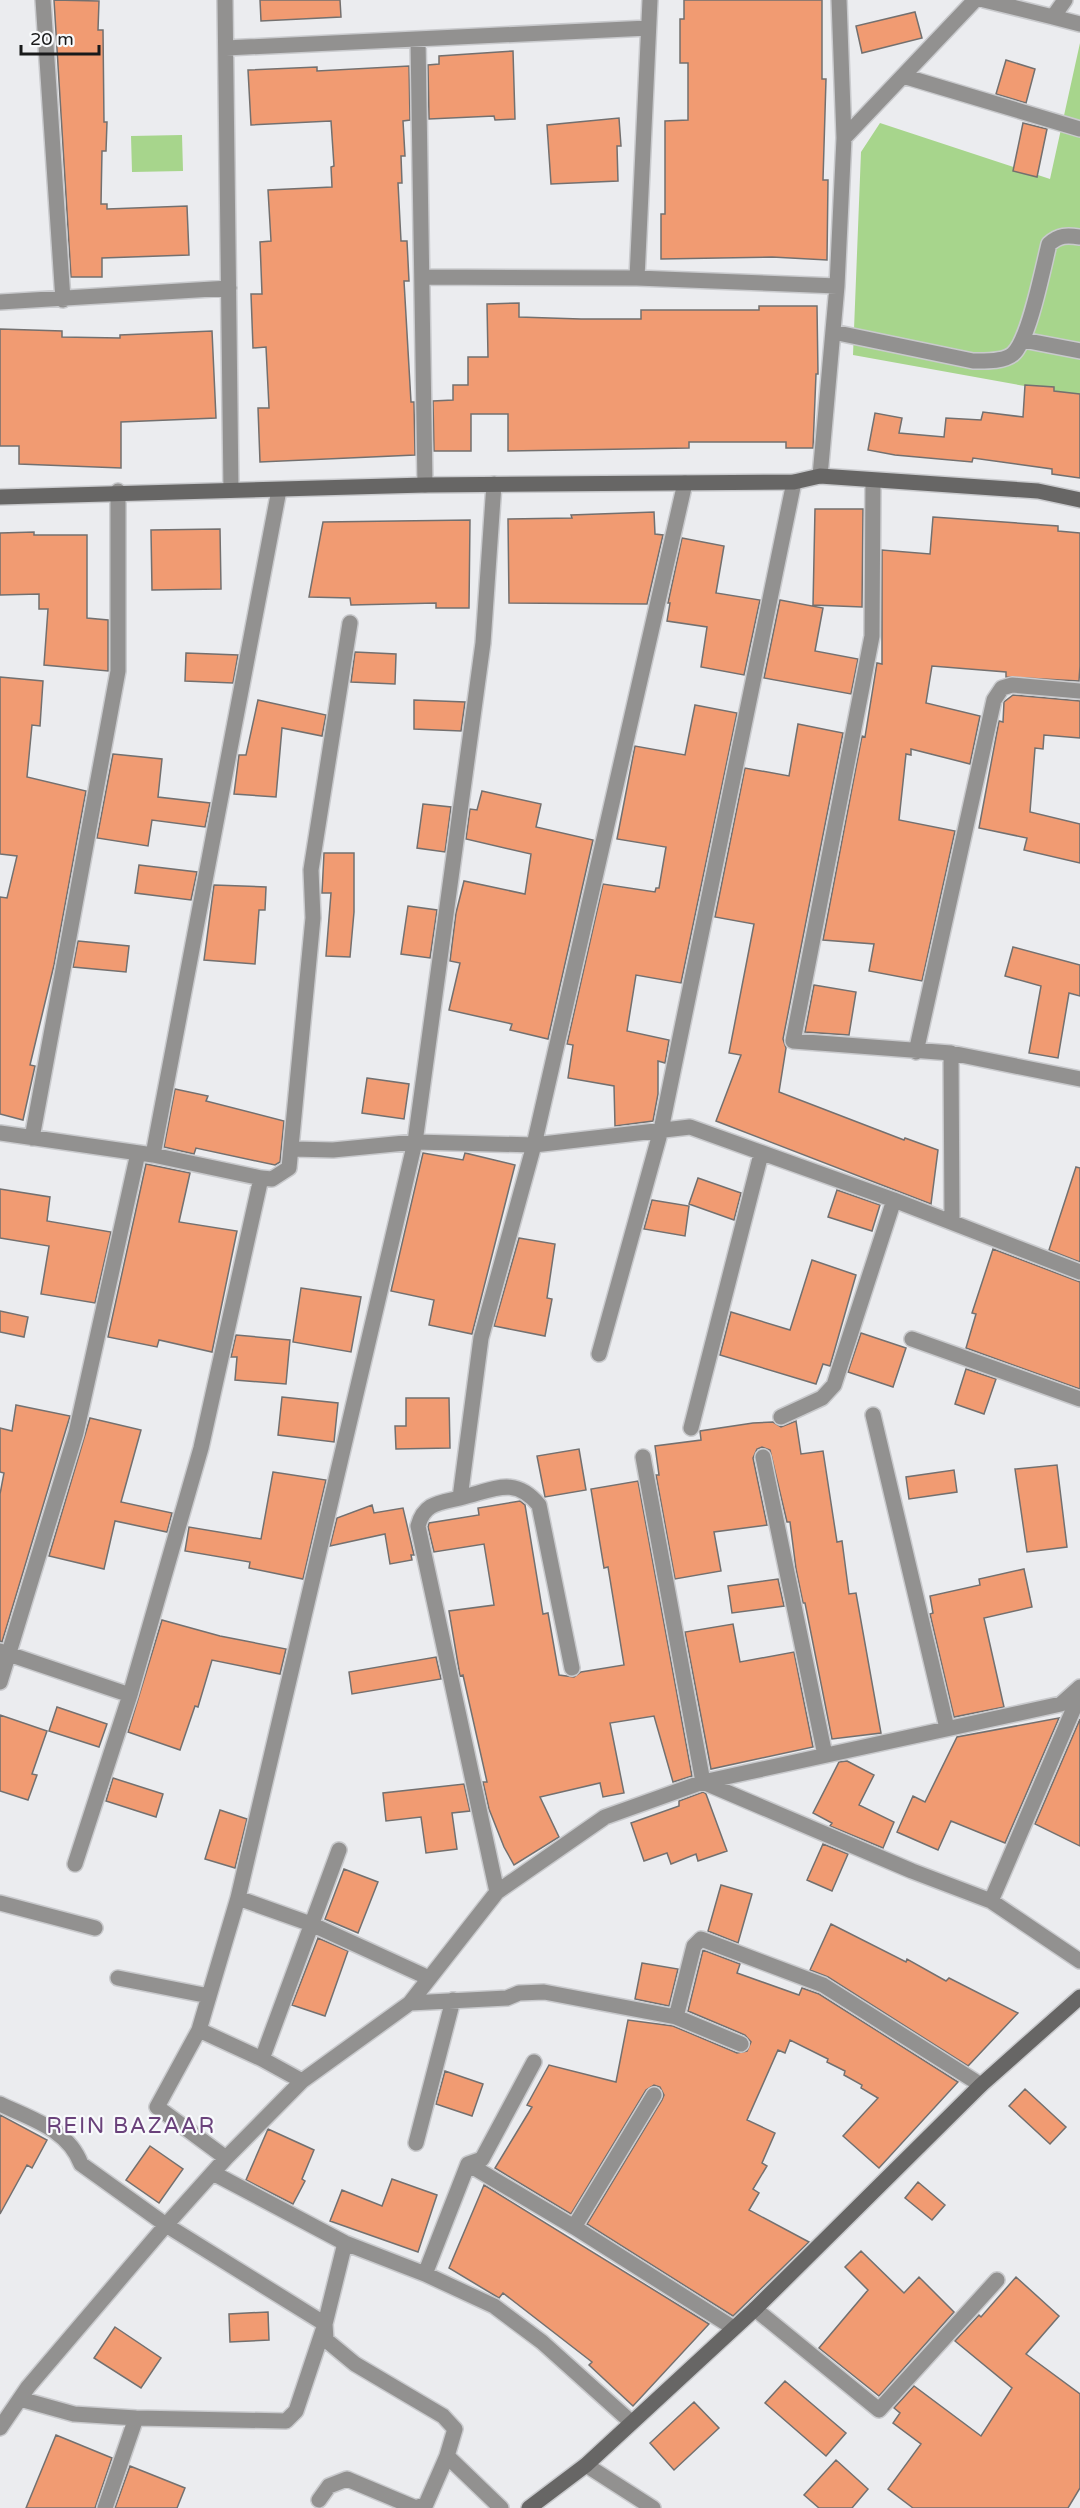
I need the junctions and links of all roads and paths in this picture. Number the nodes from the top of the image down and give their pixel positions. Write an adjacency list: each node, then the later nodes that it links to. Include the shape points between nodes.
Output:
1 (43, 0): 21 (street)
2 (225, 0): 12 (street)
3 (650, 0): 10 (street)
4 (839, 0): 15 (street)
5 (975, 0): 13 (street)
6 (984, 0): 8 (street)
7 (1065, 0): 8 (street)
8 (1053, 17): 9 (street)
9 (1080, 24)
10 (648, 28): 11 (street); 18 (street)
11 (418, 39): 12 (street); 17 (street)
12 (226, 48): 20 (street)
13 (903, 76): 14 (street); 15 (street)
14 (1080, 129)
15 (844, 138): 19 (street)
16 (1080, 237): 24 (street, via 1066,235 1049,244)
17 (422, 277): 18 (street); 31 (street)
18 (637, 278): 19 (street)
19 (837, 285): 23 (street)
20 (229, 288): 21 (street); 32 (street)
21 (63, 300): 22 (street)
22 (0, 302)
23 (833, 332): 24 (street, via 973,361 993,361 1012,355); 26 (street)
24 (1023, 339): 25 (street)
25 (1080, 351)
26 (820, 476): 27 (street); 28 (street)
27 (794, 482): 29 (street); 42 (street)
28 (873, 482): 36 (street, via 1038,491); 39 (street, via 872,636 793,1041)
29 (685, 483): 30 (street); 46 (street)
30 (494, 484): 31 (street); 45 (street, via 483,644)
31 (425, 485): 33 (street)
32 (231, 490): 33 (street); 34 (street)
33 (279, 490): 48 (street)
34 (118, 491): 35 (street); 44 (street, via 118,671)
35 (0, 497)
36 (1080, 500)
37 (350, 623): 47 (street, via 311,870 313,918)
38 (1080, 691): 39 (street, via 1012,685 1002,687 994,700)
39 (916, 1052): 40 (street)
40 (951, 1053): 41 (street); 52 (street)
41 (1080, 1079)
42 (661, 1130): 46 (street); 49 (street, via 690,1127); 55 (street)
43 (1, 1138): 44 (street)
44 (32, 1138): 48 (street)
45 (415, 1142): 46 (street); 47 (street, via 333,1150); 75 (street)
46 (534, 1144): 62 (street, via 481,1338)
47 (293, 1149): 50 (street, via 289,1168 282,1175)
48 (146, 1154): 50 (street); 63 (street, via 76,1432)
49 (761, 1154): 51 (street); 59 (street)
50 (261, 1178): 68 (street, via 201,1448)
51 (894, 1200): 52 (street); 58 (street, via 834,1385 822,1398)
52 (952, 1221): 53 (street)
53 (1080, 1272)
54 (912, 1339): 56 (street)
55 (599, 1354)
56 (1080, 1399)
57 (873, 1415): 69 (street)
58 (781, 1417)
59 (692, 1428)
60 (643, 1457): 71 (street)
61 (763, 1457): 70 (street)
62 (460, 1498): 64 (street, via 507,1487 522,1489 539,1505); 74 (street, via 424,1510 418,1534)
63 (4, 1652): 65 (street); 68 (street)
64 (572, 1668)
65 (0, 1682)
66 (1080, 1687): 69 (street, via 1061,1704)
67 (1080, 1694): 76 (street)
68 (130, 1695): 73 (street)
69 (947, 1728): 70 (street)
70 (825, 1755): 71 (street)
71 (703, 1782): 74 (street, via 605,1817); 76 (street)
72 (339, 1850): 78 (street)
73 (75, 1864)
74 (497, 1892): 82 (street)
75 (238, 1898): 78 (street); 83 (street)
76 (991, 1901): 80 (street)
77 (0, 1903): 79 (street)
78 (311, 1924): 82 (street); 90 (street)
79 (96, 1928)
80 (1080, 1961)
81 (118, 1978): 83 (street)
82 (429, 1978): 86 (street)
83 (209, 1996): 88 (street)
84 (1080, 1997): 93 (street)
85 (453, 2000): 86 (street); 87 (street, via 544,1992); 96 (street)
86 (410, 2003): 92 (street)
87 (676, 2016): 89 (street); 93 (street, via 694,1946 701,1939 824,1985)
88 (199, 2030): 90 (street); 97 (street, via 157,2107)
89 (741, 2044)
90 (262, 2059): 92 (street)
91 (534, 2062): 98 (street, via 482,2159)
92 (302, 2081): 97 (street)
93 (981, 2085): 105 (street)
94 (654, 2095): 101 (street)
95 (0, 2104): 100 (street, via 57,2132 76,2151 81,2164)
96 (416, 2143)
97 (226, 2158): 99 (street)
98 (468, 2164): 101 (street); 103 (street)
99 (213, 2173): 100 (street); 102 (street)
100 (166, 2225): 106 (street); 108 (street)
101 (574, 2227): 107 (street)
102 (345, 2242): 103 (street); 106 (street)
103 (426, 2274): 110 (street, via 494,2306 542,2342)
104 (997, 2280): 105 (street, via 879,2410)
105 (755, 2309): 107 (street)
106 (325, 2324): 109 (street, via 296,2411 286,2421); 112 (street, via 326,2340 348,2358 449,2422 454,2428)
107 (732, 2328): 110 (street)
108 (20, 2399): 109 (street, via 74,2414); 111 (street)
109 (136, 2418): 115 (street)
110 (631, 2422): 113 (street)
111 (0, 2428)
112 (447, 2456): 116 (street, via 426,2504); 117 (street)
113 (586, 2465): 118 (street); 119 (street)
114 (319, 2500): 116 (street, via 329,2486 347,2479)
115 (105, 2508)
116 (416, 2508)
117 (501, 2508)
118 (529, 2508)
119 (653, 2508)

